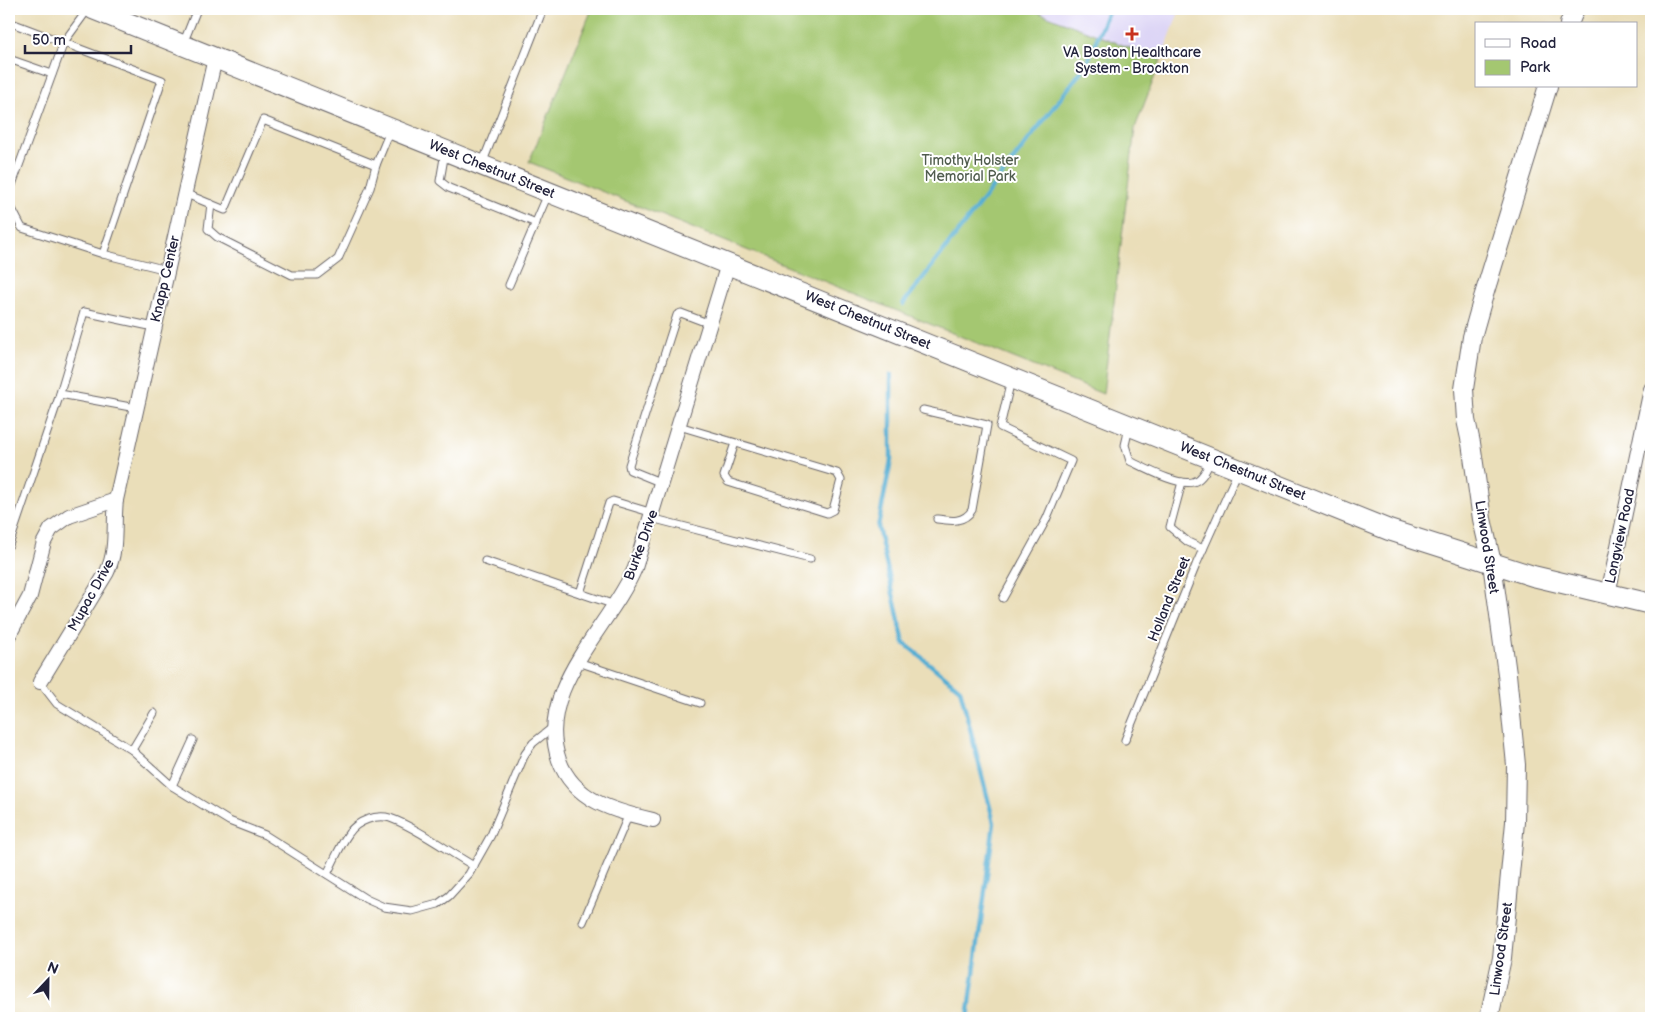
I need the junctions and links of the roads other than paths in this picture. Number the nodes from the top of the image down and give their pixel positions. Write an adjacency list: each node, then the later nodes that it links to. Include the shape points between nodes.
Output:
1 (88, 9): 8 (lane)
2 (93, 9): 9 (main road, West Chestnut Street)
3 (197, 9): 9 (lane)
4 (543, 9): 17 (lane)
5 (1575, 9): 7 (street)
6 (9, 22): 8 (lane)
7 (1570, 22)
8 (64, 42): 12 (lane); 24 (lane, via 162,80)
9 (183, 45): 10 (main road, West Chestnut Street)
10 (215, 58): 14 (main road, West Chestnut Street); 20 (street, Knapp Center)
11 (9, 59): 12 (lane)
12 (52, 74): 19 (lane)
13 (1547, 88): 51 (street, Linwood Street, via 1482,298 1464,389 1466,420)
14 (392, 128): 15 (main road, West Chestnut Street); 16 (lane)
15 (445, 150): 17 (main road, West Chestnut Street); 23 (lane, via 440,181 449,188)
16 (376, 165): 22 (lane, via 263,120 225,210); 22 (lane, via 370,188 338,259 317,275 292,275 216,237 208,230)
17 (482, 165): 18 (main road, West Chestnut Street)
18 (549, 192): 23 (lane); 25 (main road, West Chestnut Street)
19 (9, 193)
20 (184, 193): 22 (lane); 26 (street, Knapp Center)
21 (9, 203): 24 (lane, via 22,228)
22 (210, 204)
23 (536, 223): 27 (lane)
24 (103, 254): 26 (lane)
25 (728, 264): 28 (street, Burke Drive); 30 (main road, West Chestnut Street)
26 (167, 270): 29 (street, Knapp Center)
27 (509, 285)
28 (710, 324): 36 (street, Burke Drive); 43 (lane, via 678,315 629,465 630,470)
29 (154, 327): 32 (lane, via 84,312); 33 (street, Knapp Center)
30 (1011, 378): 37 (main road, West Chestnut Street); 38 (lane)
31 (1651, 389): 53 (street, Longview Road)
32 (60, 394): 33 (lane); 47 (lane)
33 (136, 408): 44 (street, Knapp Center)
34 (923, 410): 35 (lane)
35 (987, 425): 38 (lane); 46 (lane, via 972,510 960,520)
36 (679, 426): 39 (lane); 43 (street, Burke Drive)
37 (1130, 426): 40 (main road, West Chestnut Street); 42 (lane, via 1125,445 1130,461)
38 (1000, 427): 54 (lane, via 1071,461 1046,520)
39 (735, 443): 39 (lane, via 837,473 841,480 833,510 827,513 728,482 724,476)
40 (1212, 458): 41 (main road, West Chestnut Street); 42 (lane, via 1201,477 1194,482)
41 (1239, 469): 48 (lane, Holland Street); 51 (main road, West Chestnut Street, via 1415,540)
42 (1182, 482): 48 (lane, via 1170,527 1188,542)
43 (662, 483): 45 (street, Burke Drive)
44 (116, 500): 57 (street, via 69,516 51,529 44,542 30,596); 59 (street, Mupac Drive, via 112,561)
45 (652, 515): 49 (lane); 52 (lane, via 613,501 609,503); 55 (street, Burke Drive, via 631,578)
46 (937, 519)
47 (9, 545)
48 (1204, 549): 64 (lane, Holland Street)
49 (810, 559)
50 (485, 561): 52 (lane)
51 (1492, 564): 53 (main road, West Chestnut Street); 72 (street, Linwood Street, via 1514,736 1516,794 1502,958)
52 (580, 593): 55 (lane)
53 (1608, 594): 56 (main road, West Chestnut Street)
54 (1003, 598)
55 (615, 604): 58 (street, Burke Drive)
56 (1651, 604)
57 (9, 635)
58 (578, 662): 60 (lane); 62 (street, Burke Drive, via 562,690)
59 (40, 682): 65 (lane, via 57,704)
60 (700, 703)
61 (154, 713): 65 (lane)
62 (553, 727): 67 (street, Burke Drive, via 562,767 577,788 600,805); 69 (lane, via 525,754 491,835)
63 (193, 740): 66 (lane)
64 (1125, 740)
65 (132, 750): 66 (lane)
66 (172, 786): 70 (lane, via 229,821 265,835)
67 (629, 814): 68 (street, Burke Drive); 71 (lane)
68 (653, 820)
69 (474, 866): 70 (lane, via 449,896 425,909 412,911 366,899); 70 (lane, via 401,824 381,817 357,825 349,832)
70 (327, 874)
71 (583, 922)
72 (1489, 1018)

